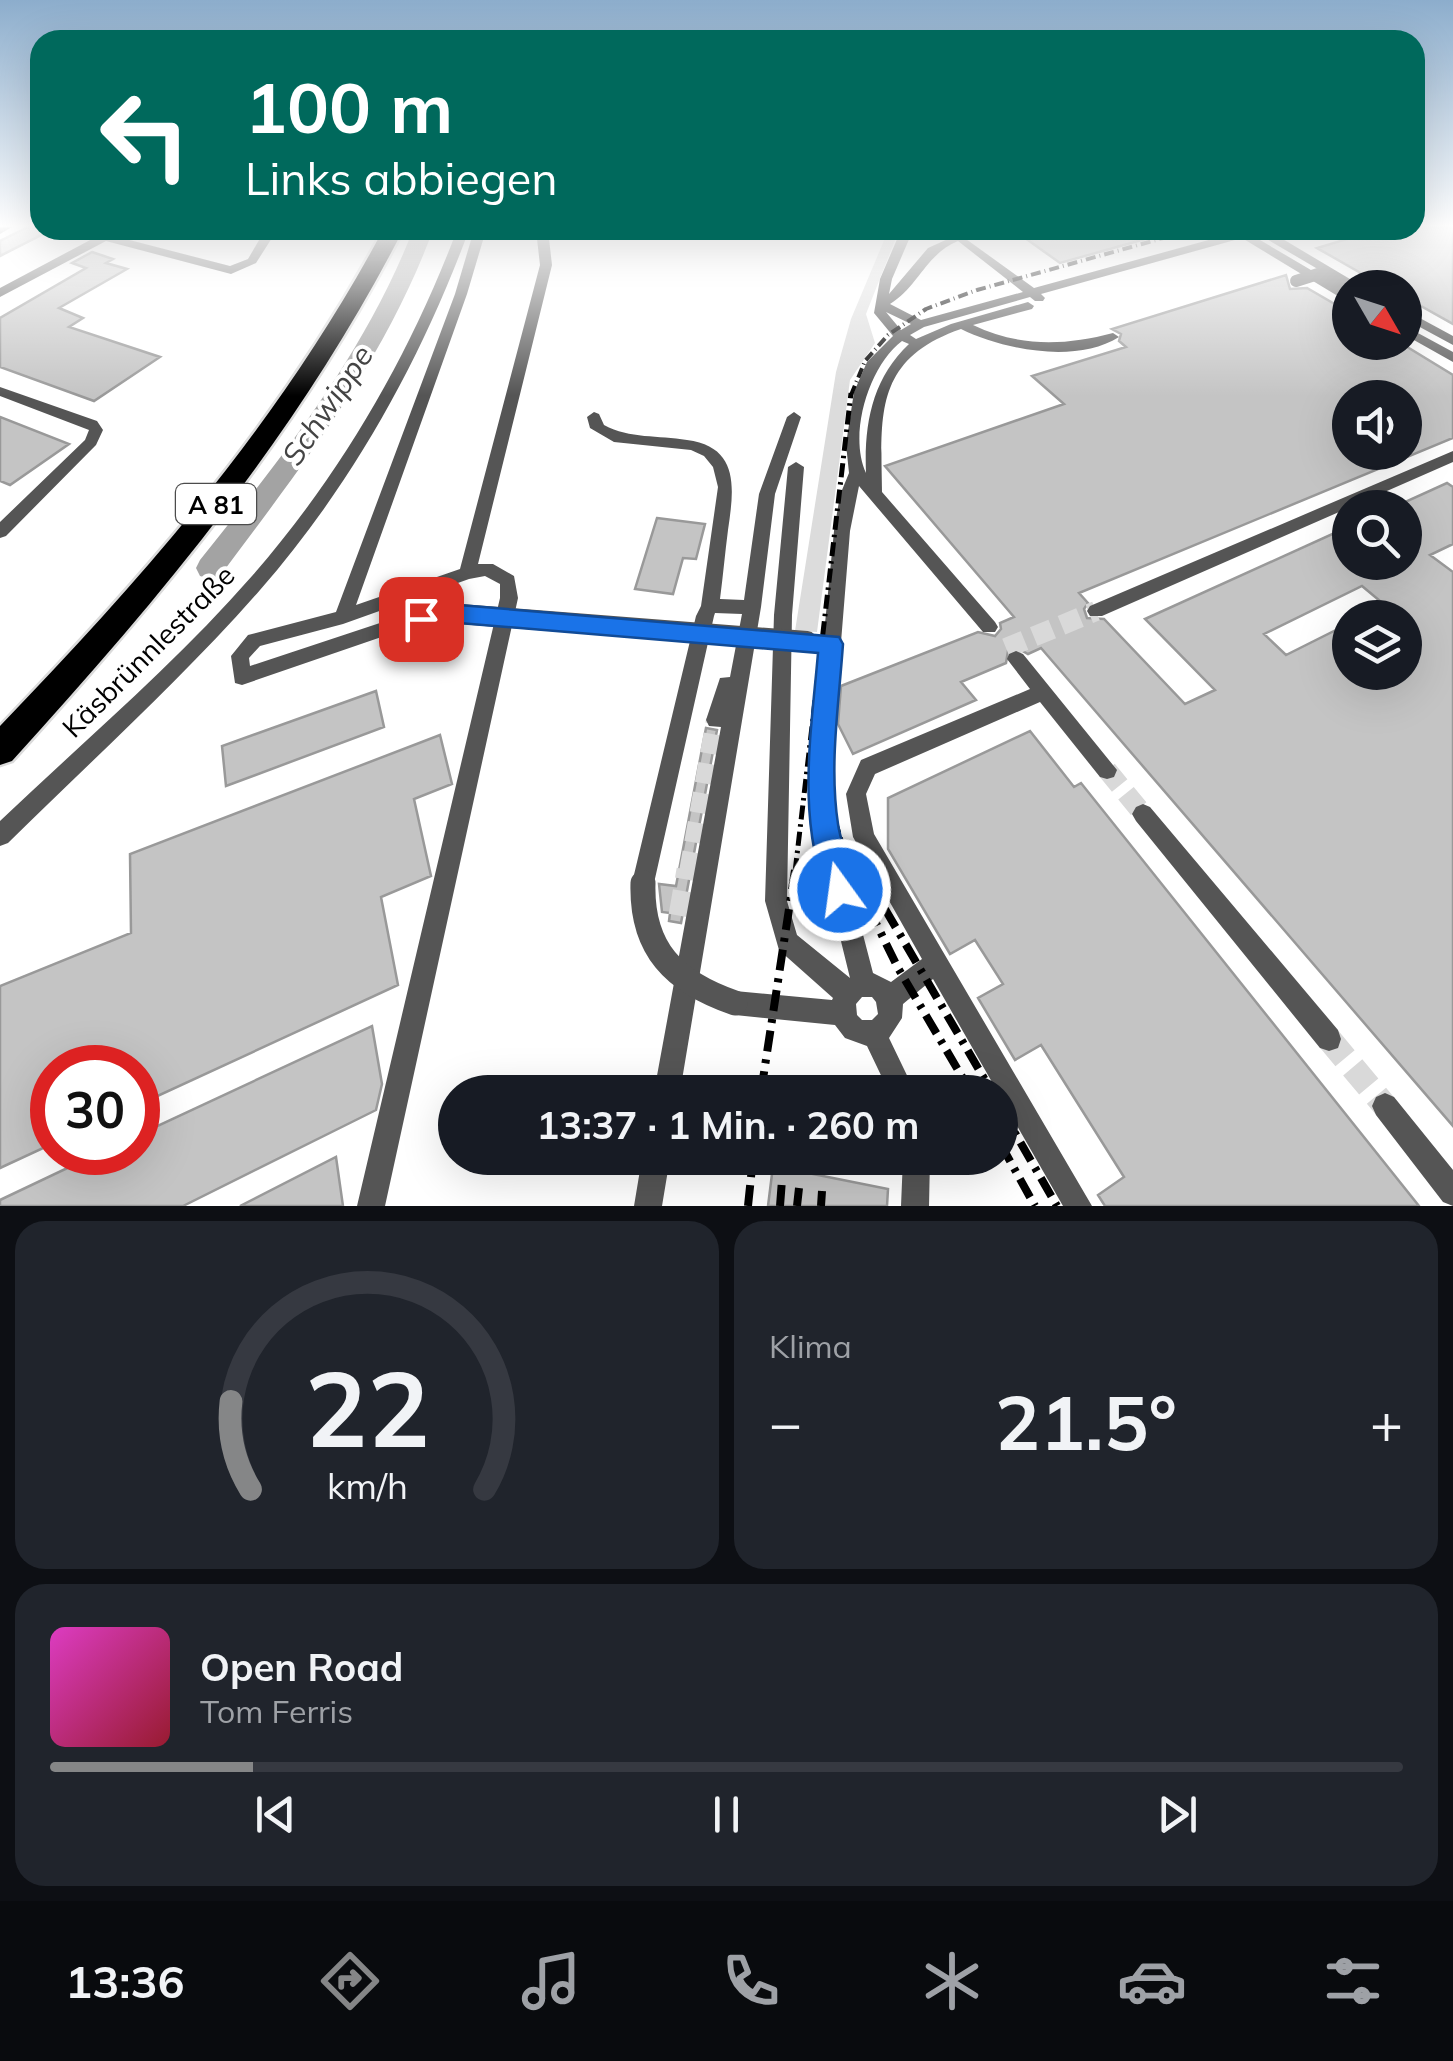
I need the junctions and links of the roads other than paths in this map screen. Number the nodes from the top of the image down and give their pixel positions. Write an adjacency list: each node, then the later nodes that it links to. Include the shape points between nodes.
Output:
1 (352, 283): 42 (highway, A 81, via 243,448 133,581)
2 (364, 283): 43 (highway, A 81, via 327,351 248,464 127,613)
3 (440, 283): 46 (street, Käsbrünnlestraße, via 364,432 256,584)
4 (464, 283): 35 (street)
5 (541, 283): 31 (street)
6 (885, 283): 11 (street)
7 (907, 283): 11 (street, via 899,296)
8 (1020, 283): 10 (street)
9 (1085, 283): 10 (street)
10 (1038, 297): 12 (street); 14 (street)
11 (881, 304): 12 (street); 16 (street, via 880,314)
12 (920, 324): 16 (street)
13 (1422, 324): 19 (street)
14 (962, 325): 17 (street, via 1012,346 1052,349); 20 (street)
15 (1422, 332): 21 (street)
16 (899, 336): 20 (street); 28 (street, via 859,390 852,449)
17 (1113, 337)
18 (1422, 340): 22 (street)
19 (1453, 341)
20 (917, 344): 29 (street, via 883,386 874,434)
21 (1453, 350)
22 (1453, 358)
23 (0, 390): 30 (street, via 96,430)
24 (794, 416): 33 (street, via 767,494)
25 (594, 417): 32 (street, via 597,428 619,442 695,444 713,452 725,469)
26 (1453, 456): 34 (street)
27 (796, 467): 48 (street, via 782,615 776,901 787,942)
28 (857, 473): 29 (street); 37 (street, via 848,495)
29 (875, 491): 36 (street)
30 (0, 532)
31 (467, 573): 35 (street); 58 (street, via 487,569 508,581 509,598)
32 (710, 606): 33 (street); 48 (street, bridge, via 643,883 643,920 660,955 711,996 734,1003)
33 (752, 607): 38 (street)
34 (1096, 612)
35 (343, 617): 37 (street, bridge, via 254,640 240,656 242,677 447,613)
36 (989, 627)
37 (831, 644): 48 (street, via 820,763)
38 (742, 657): 41 (street); 52 (street)
39 (1016, 660): 40 (street)
40 (1044, 692): 44 (street); 47 (street, via 868,767 856,794 864,837)
41 (716, 720)
42 (0, 724)
43 (0, 750)
44 (1107, 770)
45 (1143, 814): 51 (street)
46 (0, 836)
47 (934, 964): 49 (street); 61 (street)
48 (852, 997): 49 (street, via 878,988); 50 (street, via 853,1028)
49 (888, 1000): 50 (street, via 887,1025)
50 (874, 1034): 53 (street)
51 (1329, 1039)
52 (670, 1075)
53 (894, 1075)
54 (1386, 1106): 57 (street)
55 (653, 1175): 59 (street)
56 (916, 1175): 60 (street)
57 (1453, 1192)
58 (371, 1206)
59 (648, 1206)
60 (915, 1206)
61 (1078, 1206)

